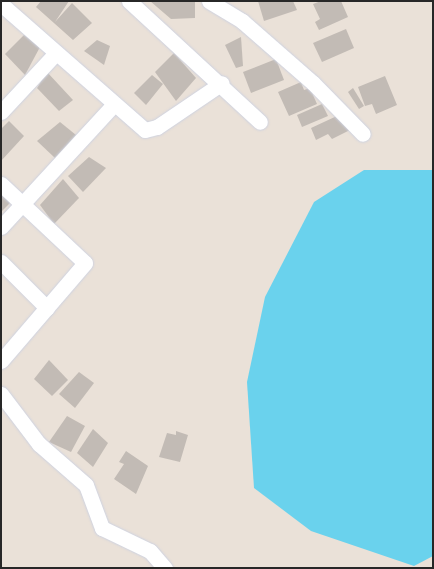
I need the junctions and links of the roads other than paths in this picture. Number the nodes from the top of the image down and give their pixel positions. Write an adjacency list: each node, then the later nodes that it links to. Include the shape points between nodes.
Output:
1 (129, 1): 5 (street)
2 (209, 1): 9 (street, via 248,26)
3 (1, 4): 4 (street)
4 (55, 54): 6 (street); 7 (street)
5 (222, 83): 6 (street, via 151,130 139,126); 8 (street)
6 (113, 105): 11 (street)
7 (1, 112)
8 (260, 122)
9 (364, 134)
10 (1, 184): 11 (street)
11 (23, 203): 12 (street); 14 (street, via 85,263)
12 (1, 227)
13 (1, 262): 14 (street)
14 (48, 308): 15 (street)
15 (1, 361)
16 (3, 400): 17 (street, via 39,444 86,485 102,528 150,551)
17 (165, 568)

